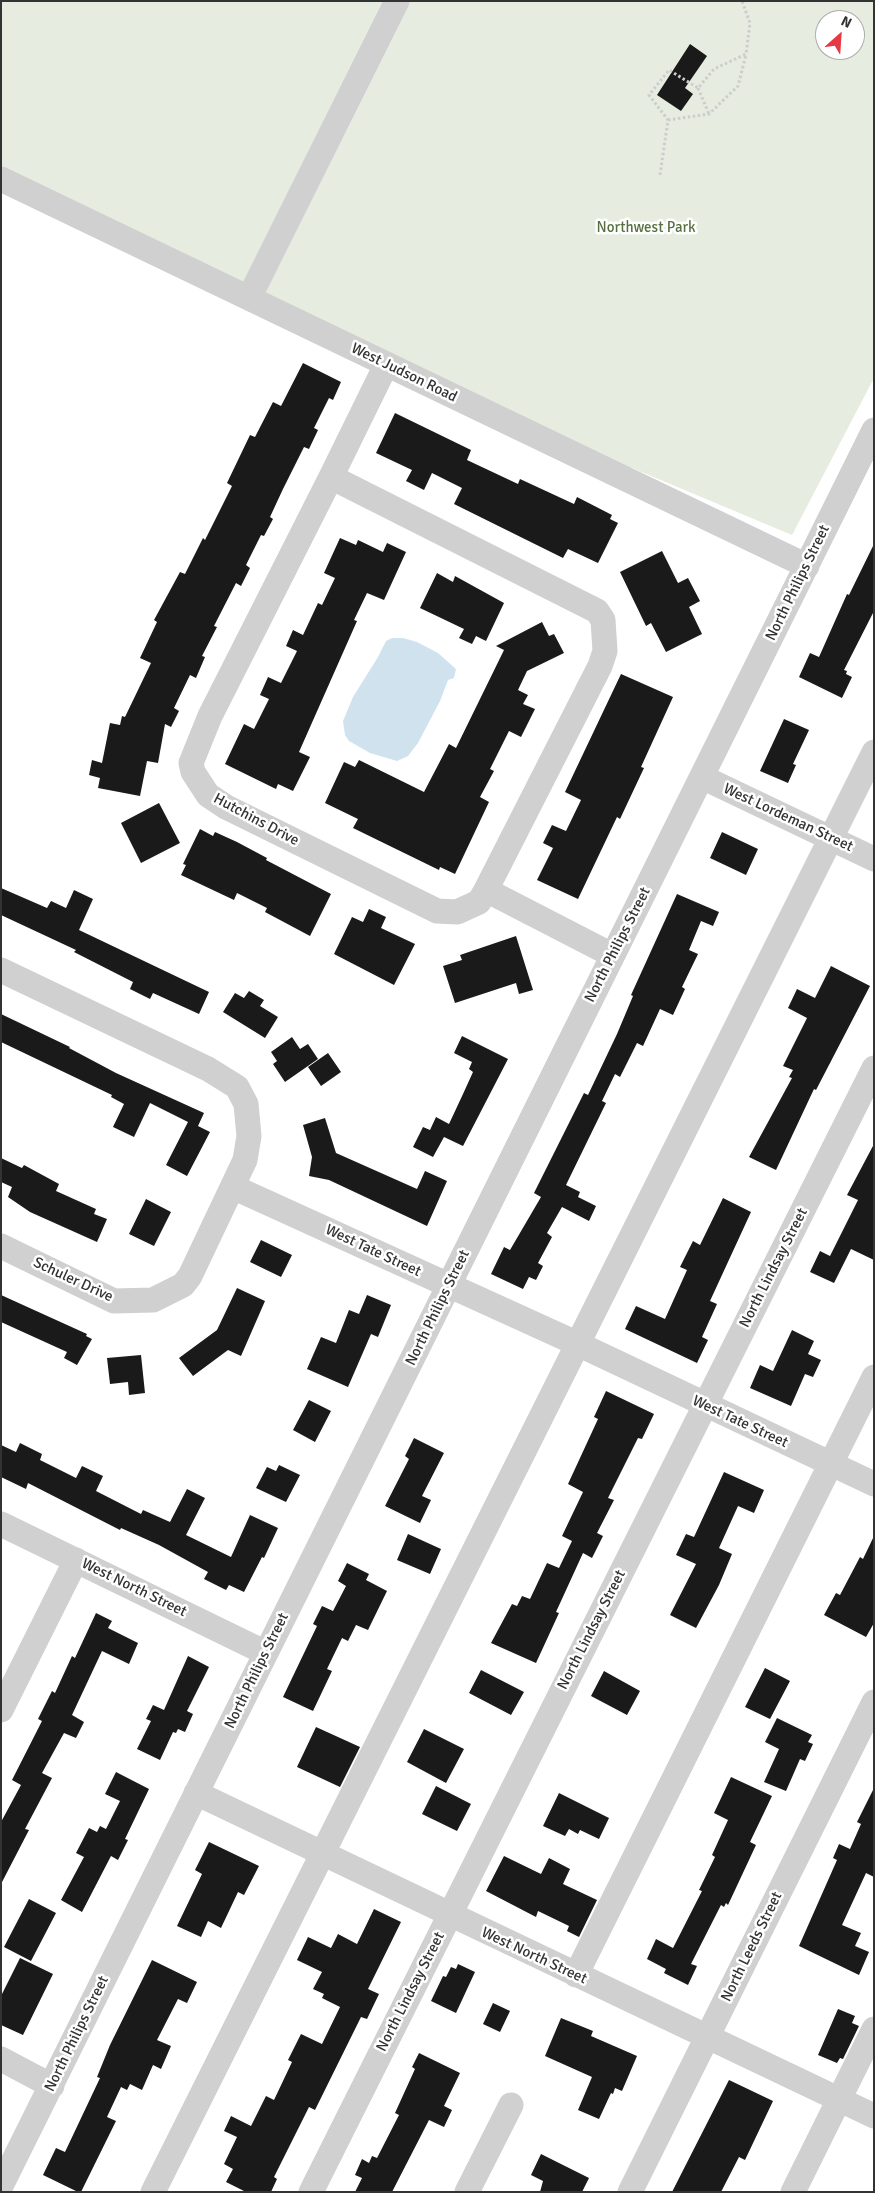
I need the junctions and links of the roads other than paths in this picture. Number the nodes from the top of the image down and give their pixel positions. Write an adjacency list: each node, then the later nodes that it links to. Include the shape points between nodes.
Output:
1 (397, 1): 3 (street)
2 (1, 179): 3 (street, West Judson Road)
3 (249, 298): 4 (street, West Judson Road)
4 (386, 365): 6 (street, Hutchins Drive); 7 (street, West Judson Road)
5 (874, 430): 7 (street, North Philips Street)
6 (331, 478): 12 (street, Hutchins Drive, via 596,611 603,620 605,650 600,666); 12 (street, Hutchins Drive, via 210,716 191,763 193,772 208,795 226,807 437,911 457,912 470,907 480,902)
7 (807, 566): 9 (street, North Philips Street)
8 (874, 752): 10 (street)
9 (702, 777): 10 (street, West Lordeman Street); 13 (street, North Philips Street)
10 (830, 839): 11 (street, West Lordeman Street); 19 (street)
11 (874, 859)
12 (486, 890): 13 (street)
13 (612, 955): 18 (street, North Philips Street)
14 (1, 970): 16 (street, via 208,1069 237,1087 246,1104 249,1136 245,1160)
15 (874, 1068): 21 (street, North Lindsay Street)
16 (233, 1187): 17 (street, Schuler Drive, via 183,1286 152,1300 114,1301); 18 (street, West Tate Street)
17 (1, 1246)
18 (449, 1285): 19 (street, West Tate Street); 26 (street, North Philips Street)
19 (578, 1344): 21 (street, West Tate Street); 30 (street)
20 (874, 1377): 22 (street)
21 (705, 1406): 22 (street, West Tate Street); 31 (street, North Lindsay Street)
22 (830, 1464): 23 (street, West Tate Street); 32 (street)
23 (874, 1484)
24 (1, 1524): 25 (street, West North Street)
25 (76, 1560): 26 (street, West North Street); 28 (street)
26 (266, 1652): 29 (street, North Philips Street)
27 (874, 1702): 34 (street, North Leeds Street)
28 (1, 1710)
29 (196, 1794): 30 (street, West North Street); 36 (street, North Philips Street)
30 (322, 1854): 31 (street, West North Street); 42 (street)
31 (450, 1915): 32 (street, West North Street); 43 (street, North Lindsay Street)
32 (576, 1975): 34 (street, West North Street)
33 (874, 2029): 37 (street)
34 (707, 2037): 37 (street, West North Street); 45 (street, North Leeds Street)
35 (1, 2058): 36 (street)
36 (52, 2086): 40 (street, North Philips Street)
37 (839, 2100): 39 (street, West North Street); 46 (street)
38 (511, 2105): 44 (street)
39 (874, 2116)
40 (1, 2188): 41 (street)
41 (6, 2192)
42 (153, 2192)
43 (311, 2192)
44 (468, 2192)
45 (630, 2192)
46 (792, 2192)

